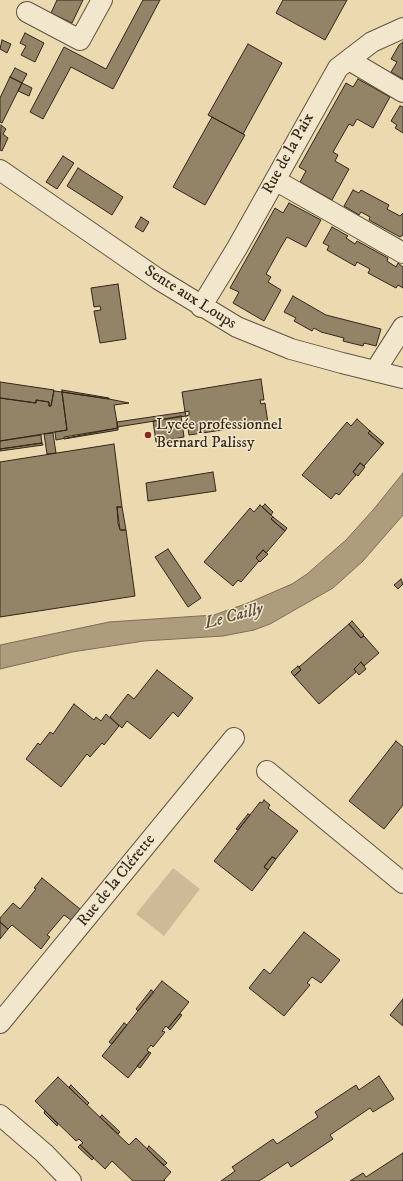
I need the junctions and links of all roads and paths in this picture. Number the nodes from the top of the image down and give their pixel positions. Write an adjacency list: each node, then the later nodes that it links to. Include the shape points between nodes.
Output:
1 (102, 0): 2 (street, via 80,40)
2 (26, 12)
3 (403, 28): 4 (street, Rue de la Paix, via 372,42)
4 (349, 60): 5 (street); 7 (street, Rue de la Paix, via 338,68)
5 (403, 92)
6 (0, 170): 9 (street, Sente aux Loups)
7 (275, 180): 8 (street); 9 (street, Rue de la Paix)
8 (403, 253)
9 (201, 306): 11 (street, Sente aux Loups, via 236,327 261,338 291,349)
10 (403, 327): 11 (street)
11 (375, 371): 12 (street, Sente aux Loups)
12 (403, 378)
13 (234, 738): 16 (street, Rue de la Clérette)
14 (267, 771): 15 (street)
15 (403, 883)
16 (0, 1023)
17 (0, 1116): 18 (street, via 44,1153)
18 (71, 1181)

